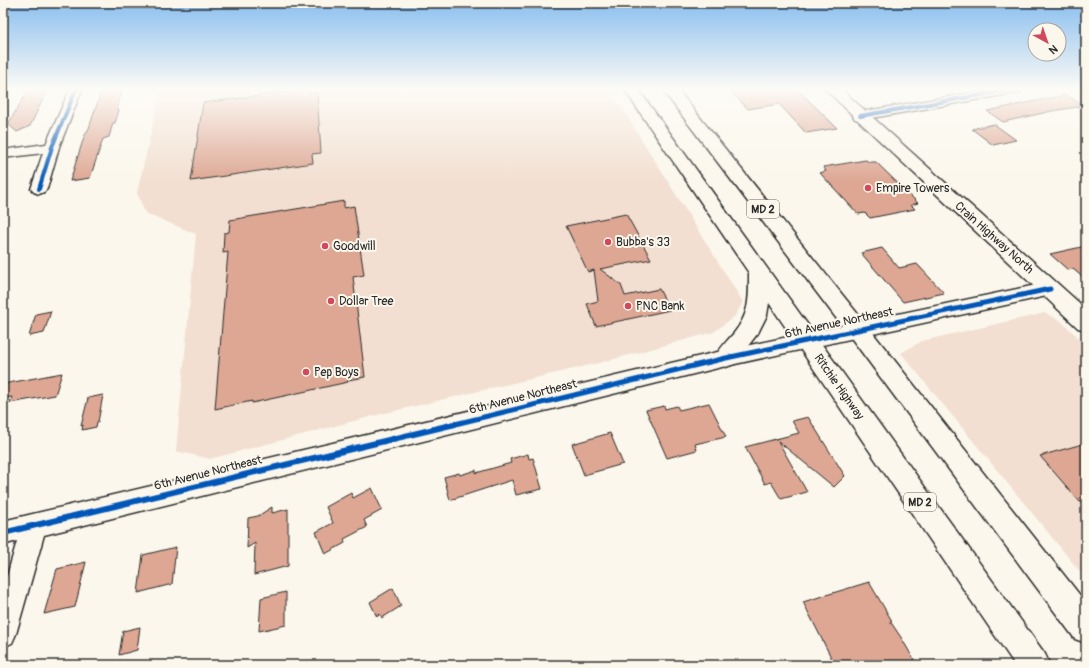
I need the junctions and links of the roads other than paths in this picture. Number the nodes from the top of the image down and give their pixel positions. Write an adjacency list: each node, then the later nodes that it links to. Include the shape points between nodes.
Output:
1 (63, 120): 5 (street)
2 (652, 120): 8 (main road, Ritchie Highway / MD 2)
3 (693, 120): 11 (main road, MD 2)
4 (865, 120): 9 (main road, Crain Highway North)
5 (52, 147): 6 (street); 7 (street)
6 (3, 154)
7 (39, 189)
8 (759, 272): 12 (main road, Ritchie Highway / MD 2); 13 (main road, via 757,314)
9 (1050, 289): 10 (main road, Crain Highway North); 11 (street, 6th Avenue Northeast)
10 (1086, 322)
11 (857, 329): 12 (street, 6th Avenue Northeast); 16 (main road, MD 2)
12 (806, 340): 13 (street, 6th Avenue Northeast); 18 (main road, Ritchie Highway / MD 2)
13 (726, 358): 14 (street, 6th Avenue Northeast)
14 (34, 526): 15 (street, 6th Avenue Northeast); 17 (street)
15 (3, 533)
16 (1086, 628)
17 (3, 634)
18 (1034, 665)

